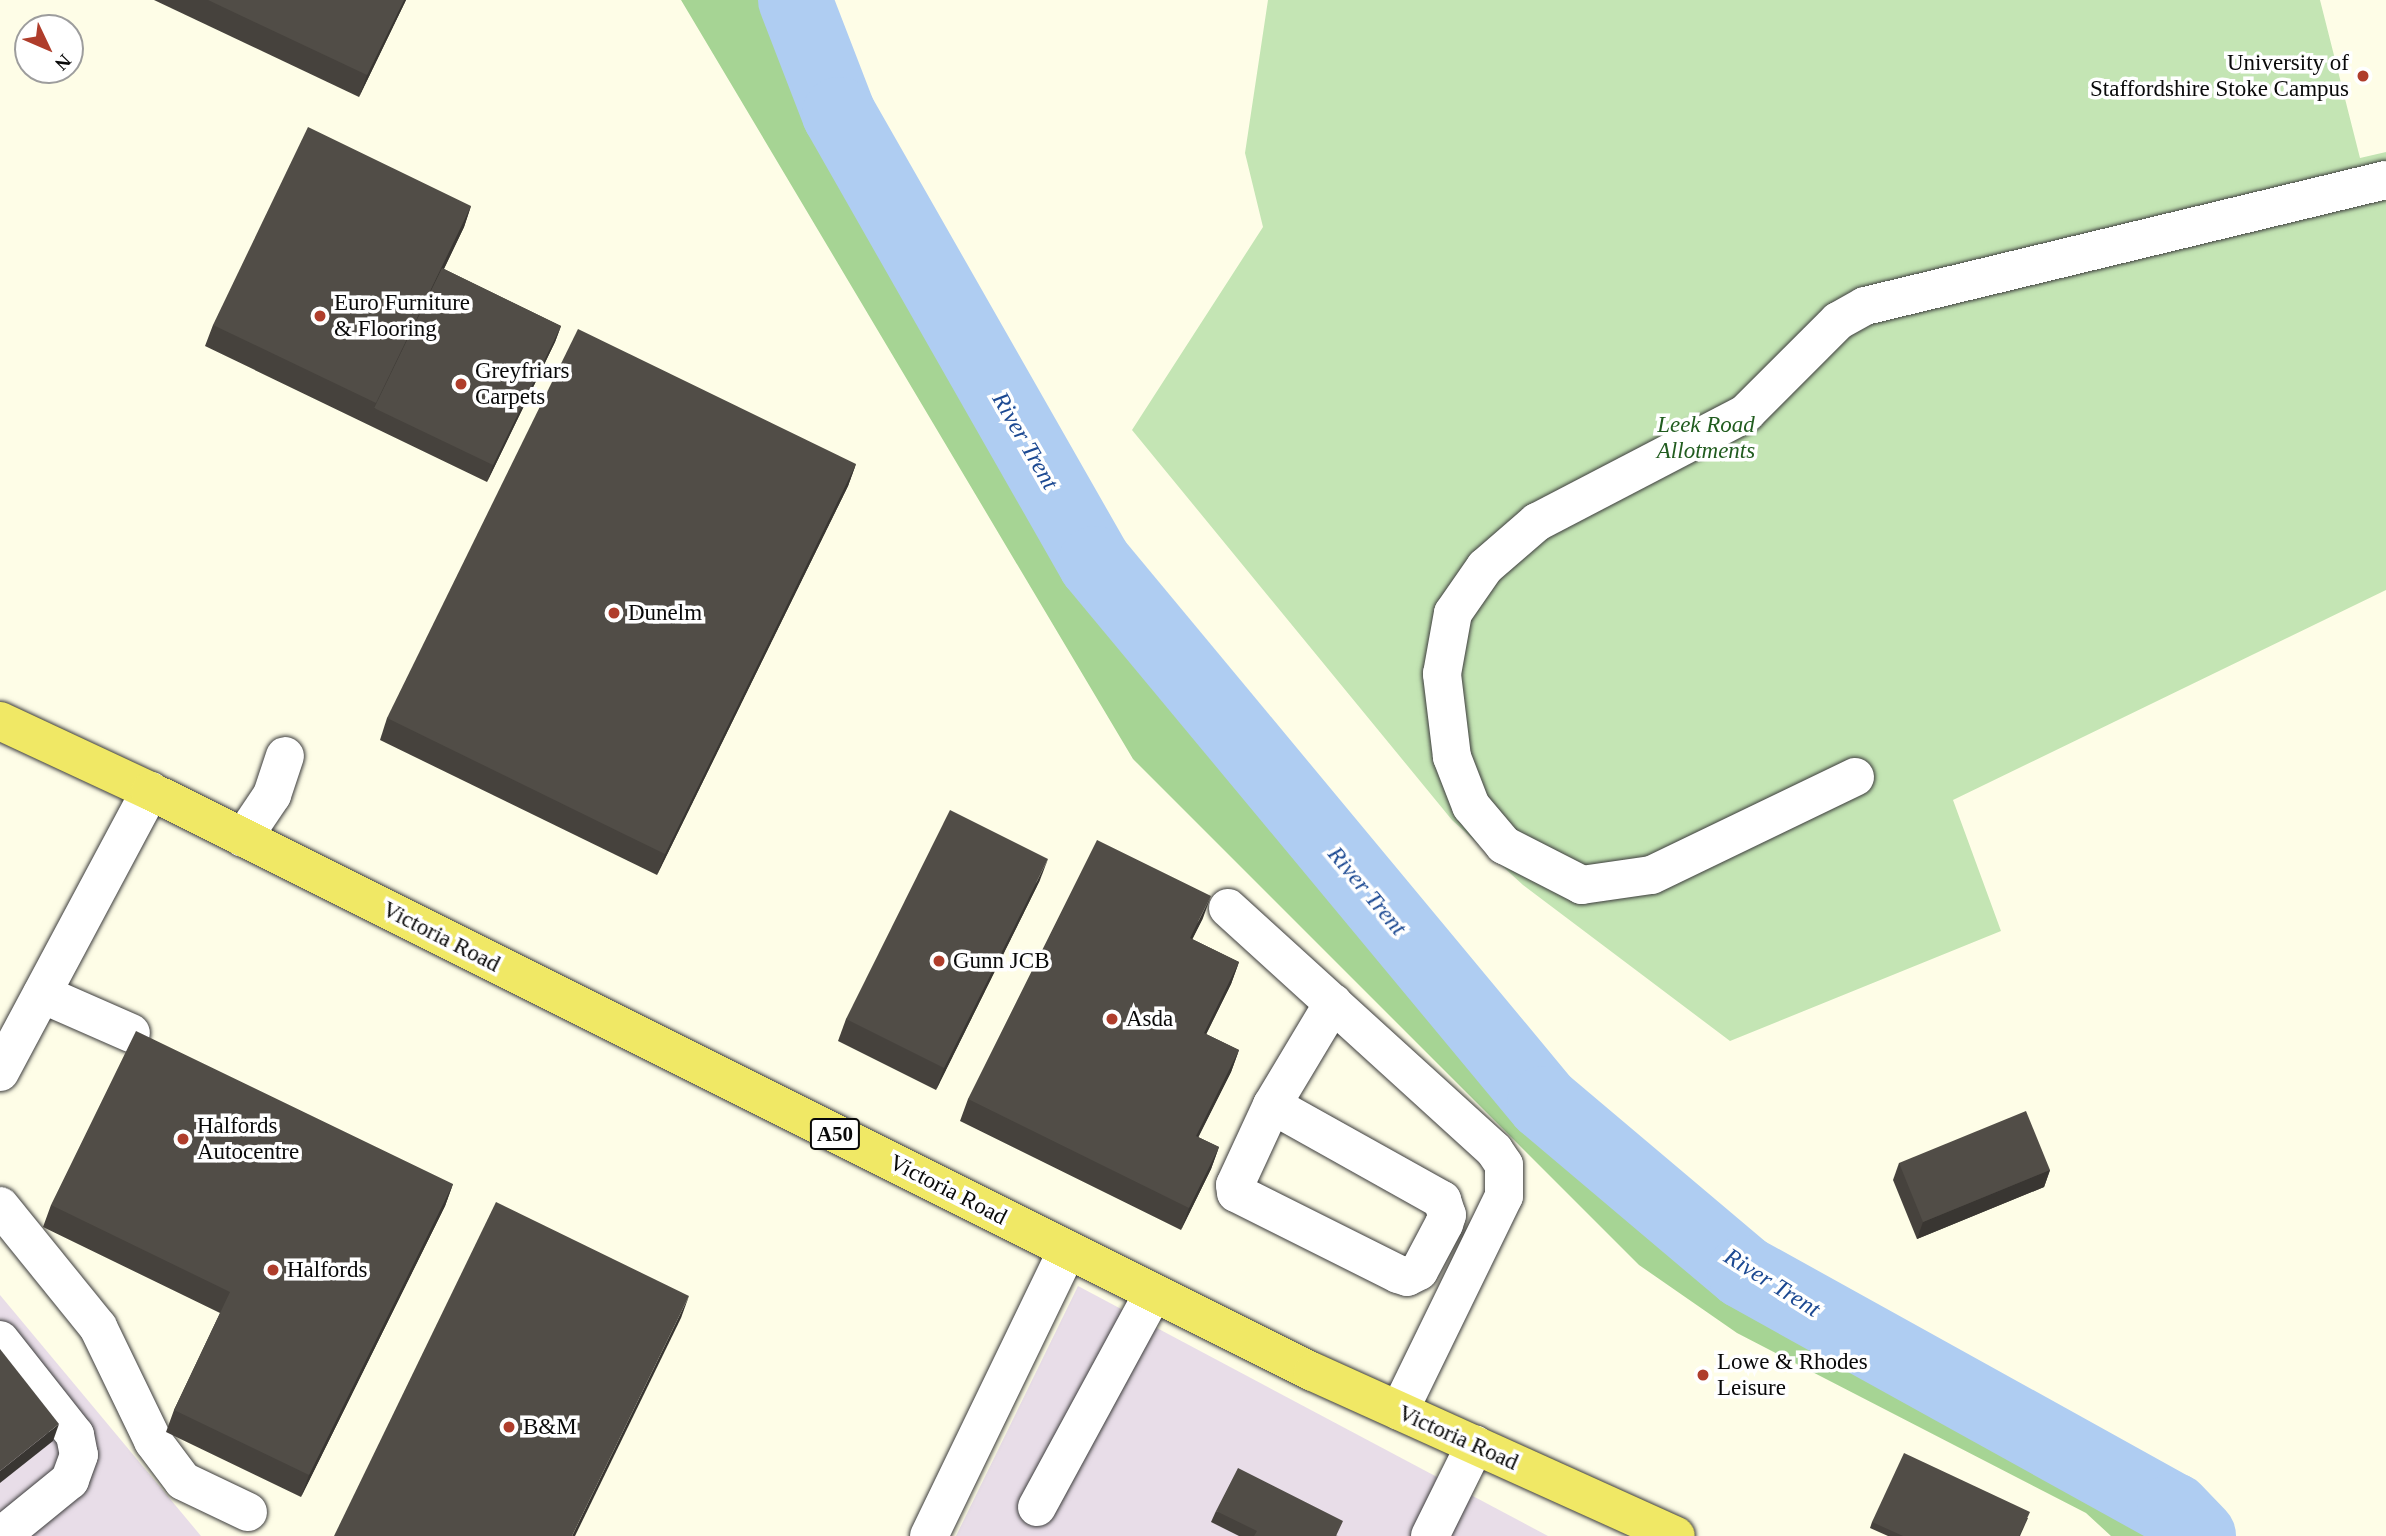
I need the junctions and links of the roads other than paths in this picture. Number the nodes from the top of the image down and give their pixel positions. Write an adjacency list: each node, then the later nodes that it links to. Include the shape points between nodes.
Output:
1 (2386, 180): 4 (lane, via 1865,306 1838,321 1746,414 1536,522 1485,567 1452,613 1442,674 1452,757 1471,806 1504,845 1582,886 1651,875)
2 (0, 721): 5 (main road, Victoria Road / A50)
3 (285, 757): 6 (lane, via 272,795)
4 (1855, 777)
5 (150, 791): 6 (main road, Victoria Road / A50); 8 (lane)
6 (243, 838): 14 (main road, Victoria Road / A50)
7 (1228, 908): 9 (lane)
8 (41, 994): 10 (lane); 11 (lane)
9 (1333, 1003): 12 (lane); 17 (lane, via 1494,1150 1507,1180 1504,1196)
10 (131, 1033)
11 (0, 1072)
12 (1272, 1105): 12 (lane, via 1441,1200 1447,1215 1419,1271 1407,1277 1398,1274 1241,1200 1235,1185)
13 (0, 1206): 20 (lane, via 98,1327 153,1441 183,1481)
14 (1067, 1250): 15 (main road, Victoria Road / A50); 22 (lane)
15 (1153, 1293): 17 (main road, Victoria Road / A50); 19 (lane)
16 (0, 1340): 21 (lane, via 75,1435 79,1455 70,1480)
17 (1399, 1411): 18 (main road, Victoria Road / A50)
18 (1475, 1445): 23 (lane); 24 (main road, Victoria Road / A50)
19 (1037, 1507)
20 (248, 1512)
21 (1, 1536)
22 (929, 1536)
23 (1430, 1536)
24 (1676, 1536)

